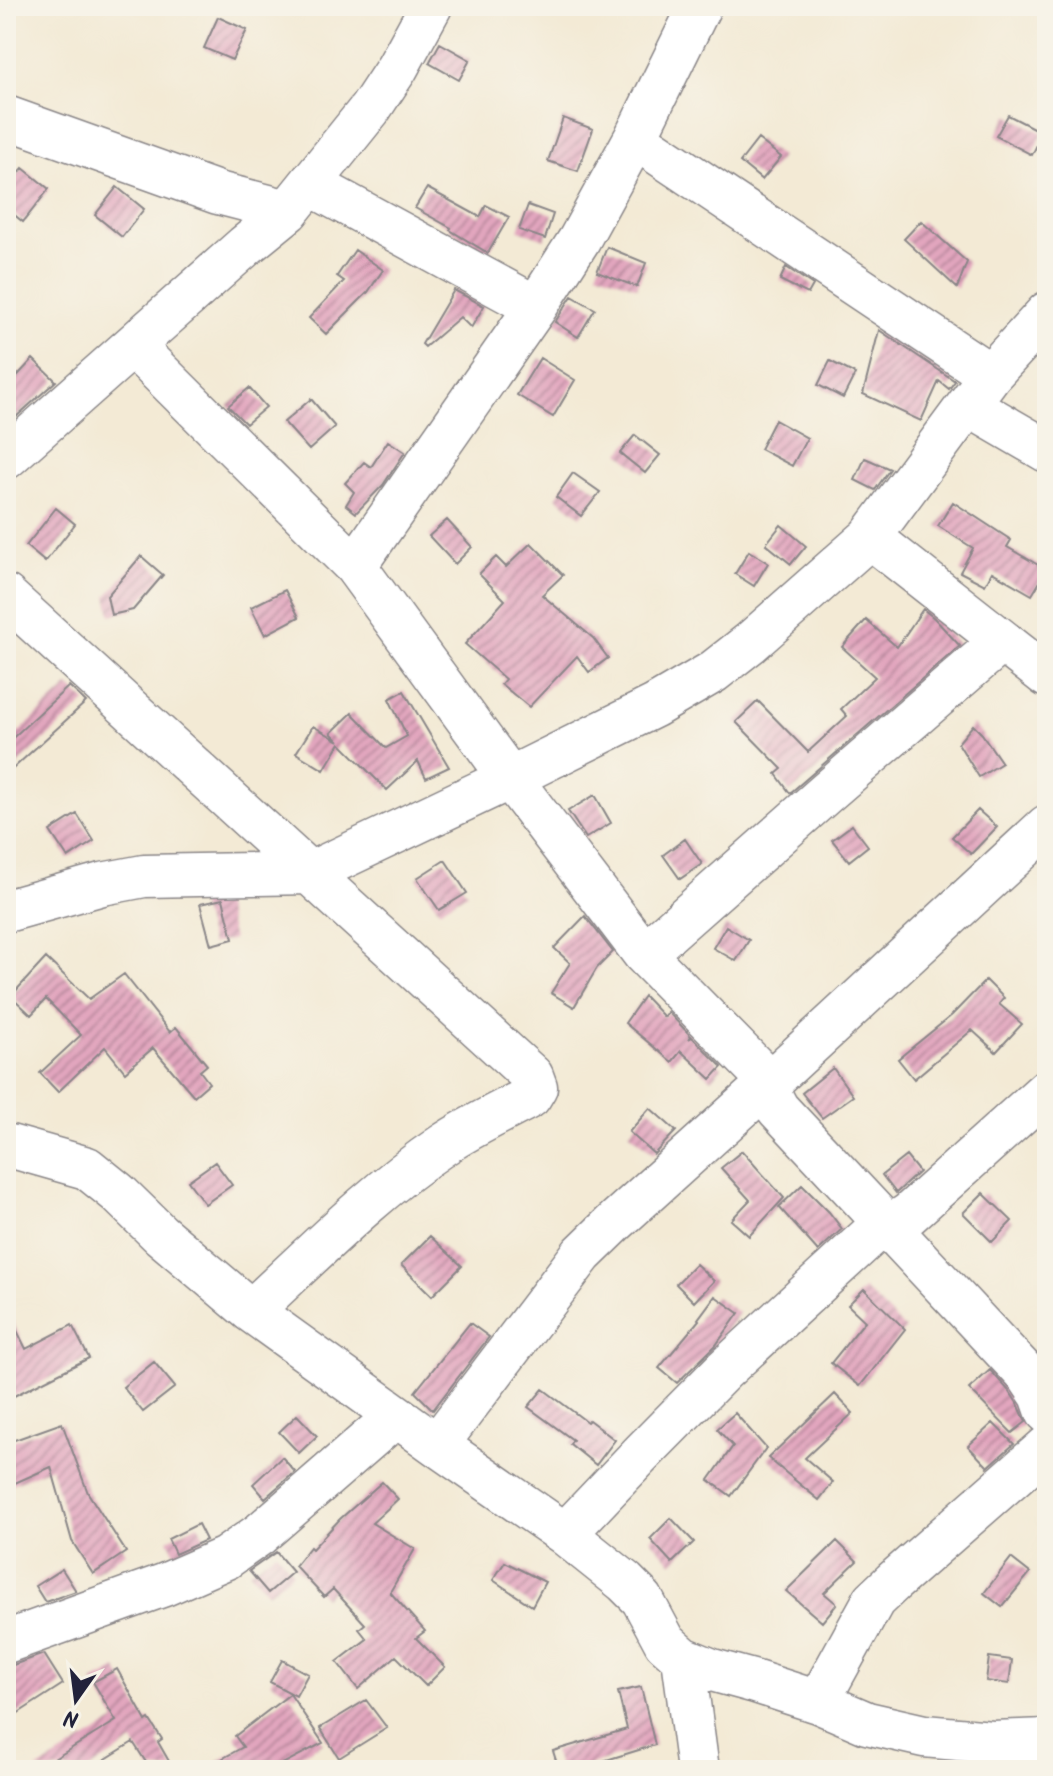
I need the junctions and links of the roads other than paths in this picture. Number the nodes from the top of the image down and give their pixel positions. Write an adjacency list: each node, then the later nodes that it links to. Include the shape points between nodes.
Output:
1 (431, 6): 5 (street, via 370,109)
2 (700, 6): 4 (street)
3 (6, 117): 5 (street, via 218,193)
4 (635, 138): 6 (street); 9 (street)
5 (299, 198): 6 (street); 8 (street)
6 (536, 307): 13 (street)
7 (1047, 313): 9 (street)
8 (133, 346): 11 (street); 13 (street)
9 (979, 390): 10 (street); 12 (street)
10 (1047, 451)
11 (6, 458)
12 (870, 537): 15 (street); 17 (street, via 713,672)
13 (355, 566): 17 (street)
14 (6, 596): 19 (street)
15 (1002, 641): 16 (street); 21 (street)
16 (1047, 676)
17 (510, 778): 19 (street); 21 (street)
18 (1047, 826): 22 (street)
19 (310, 873): 20 (street, via 144,876); 26 (street, via 532,1076 536,1087 530,1097 445,1143 407,1171)
20 (6, 911)
21 (644, 954): 22 (street)
22 (770, 1082): 25 (street, via 778,1109); 29 (street, via 582,1254)
23 (1047, 1090): 25 (street, via 909,1214)
24 (6, 1145): 26 (street, via 87,1168)
25 (884, 1223): 27 (street, via 1029,1377); 31 (street, via 724,1370)
26 (251, 1311): 28 (street)
27 (1047, 1412)
28 (396, 1416): 29 (street); 32 (street, via 226,1558)
29 (437, 1445): 31 (street)
30 (1047, 1447): 34 (street, via 874,1600)
31 (565, 1534): 33 (street, via 642,1599 665,1642)
32 (6, 1642)
33 (683, 1658): 34 (street); 36 (street)
34 (818, 1702): 35 (street, via 867,1723 924,1736)
35 (1047, 1740)
36 (698, 1770)

